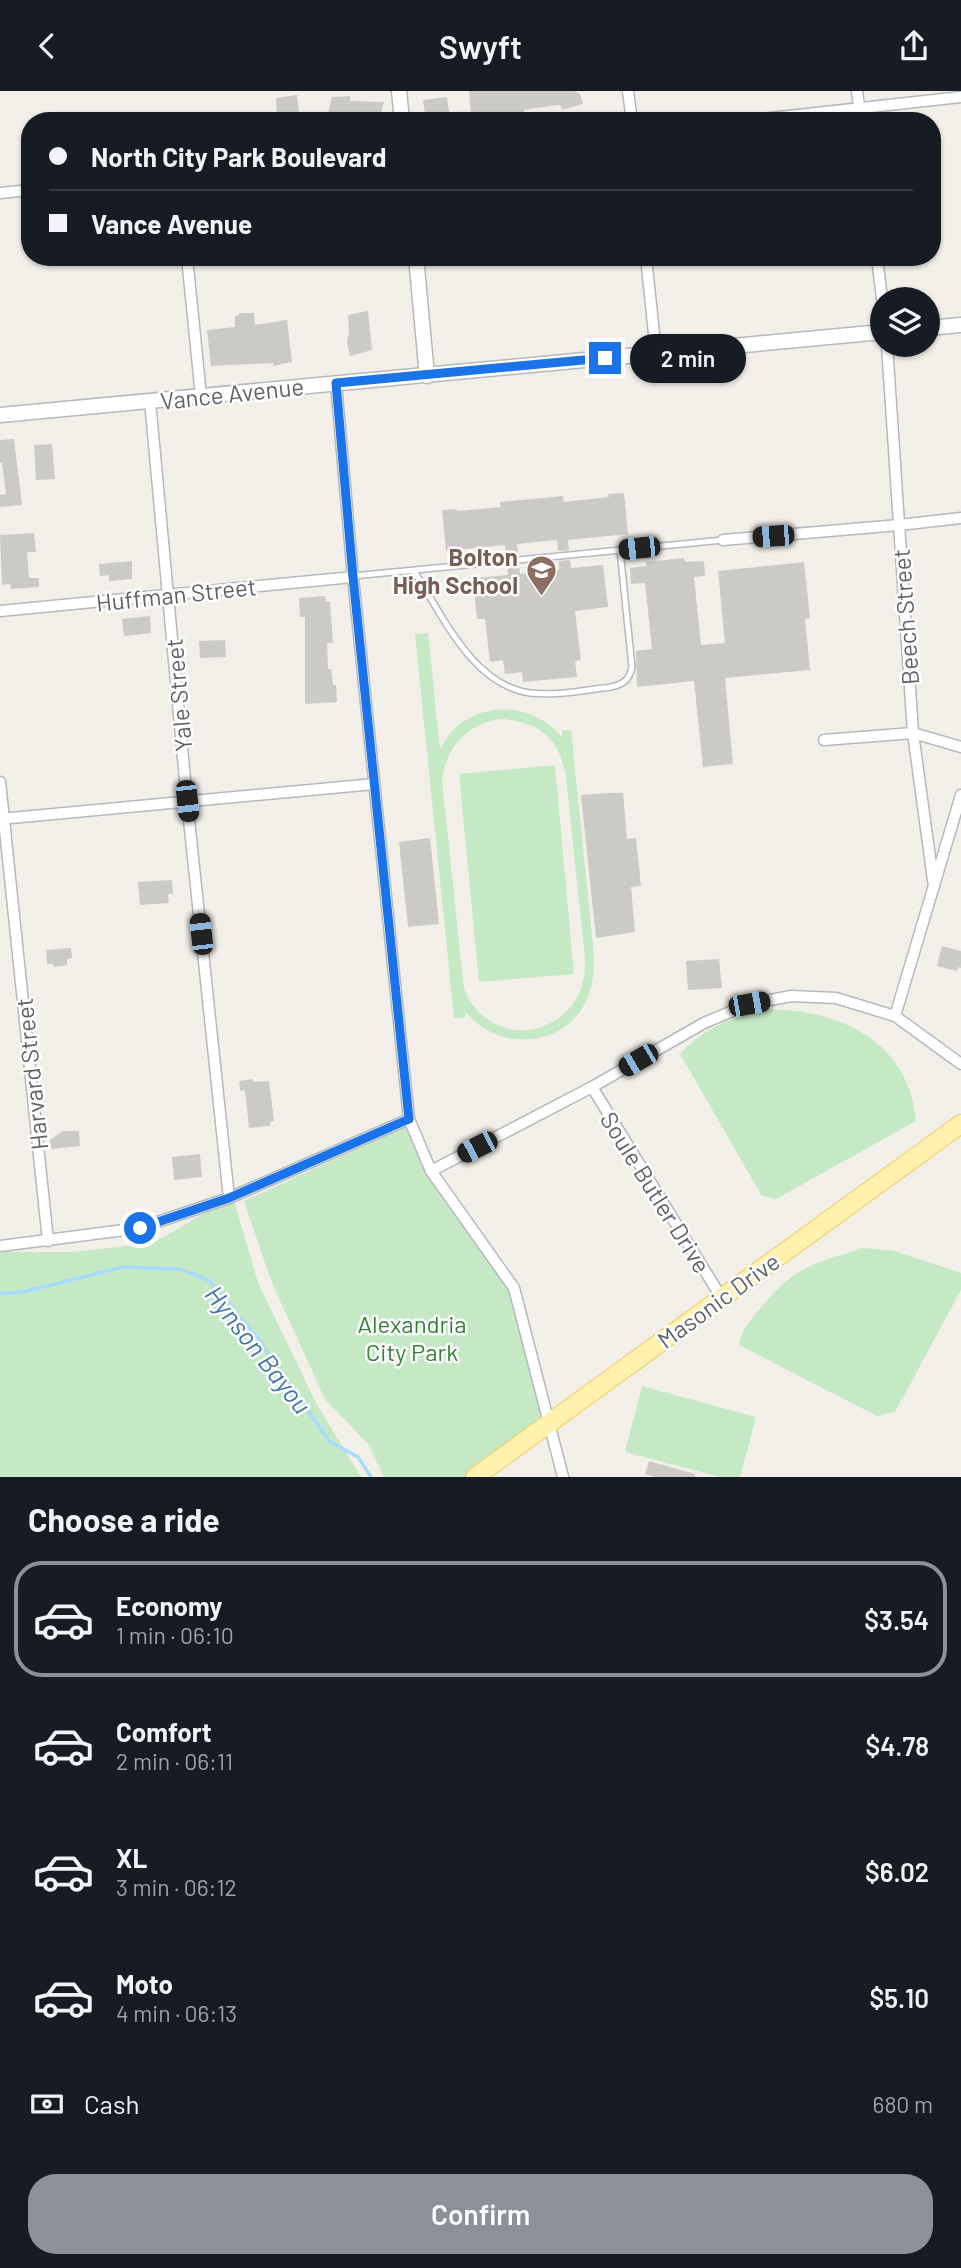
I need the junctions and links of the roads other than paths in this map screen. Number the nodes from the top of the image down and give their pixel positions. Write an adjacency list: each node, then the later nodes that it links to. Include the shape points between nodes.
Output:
1 (399, 91): 6 (street)
2 (628, 91): 7 (street)
3 (857, 91): 5 (street)
4 (961, 97): 5 (street)
5 (859, 108): 8 (street); 9 (street)
6 (401, 112)
7 (631, 112)
8 (823, 112)
9 (860, 112)
10 (21, 191): 11 (street)
11 (0, 193)
12 (188, 266): 24 (street)
13 (417, 266): 22 (street)
14 (647, 266): 20 (street)
15 (878, 266): 16 (street)
16 (881, 287)
17 (961, 325): 18 (street)
18 (940, 327)
19 (870, 333): 20 (street, Vance Avenue)
20 (656, 353): 22 (street, Vance Avenue)
21 (888, 357): 28 (street, Beech Street)
22 (427, 376): 23 (street, Vance Avenue)
23 (336, 383): 24 (street, Vance Avenue); 32 (street)
24 (201, 396): 25 (street, Vance Avenue)
25 (150, 401): 26 (street, Vance Avenue); 33 (street, Yale Street)
26 (0, 415)
27 (961, 518): 28 (street)
28 (898, 526): 29 (street); 35 (street, Beech Street)
29 (723, 540): 30 (lane)
30 (620, 550): 31 (lane); 31 (lane, via 632,667 630,677 611,687 530,693 499,683 468,655)
31 (414, 571): 32 (lane)
32 (353, 577): 33 (street, Huffman Street); 39 (street)
33 (168, 595): 34 (street, Huffman Street); 41 (street, Yale Street)
34 (0, 611)
35 (913, 733): 36 (street); 37 (street); 43 (street, Beech Street)
36 (824, 740)
37 (961, 747)
38 (0, 782): 42 (street, Harvard Street)
39 (374, 784): 41 (street); 47 (street)
40 (961, 795): 43 (street)
41 (187, 801): 42 (street); 50 (street, Yale Street)
42 (2, 818): 51 (street, Harvard Street)
43 (934, 887): 44 (street)
44 (895, 1017): 45 (street); 46 (street, via 836,998 791,996 749,1004 704,1023)
45 (961, 1064)
46 (592, 1087): 49 (street); 53 (street, Soule Butler Drive)
47 (409, 1119): 49 (street); 50 (street)
48 (961, 1124): 53 (main road, Masonic Drive)
49 (431, 1171): 54 (street, via 514,1288)
50 (229, 1198): 51 (street, via 140,1228)
51 (48, 1241): 52 (street)
52 (0, 1246)
53 (721, 1297): 54 (main road, Masonic Drive)
54 (550, 1424): 55 (main road, Masonic Drive); 56 (street)
55 (475, 1477)
56 (563, 1477)

